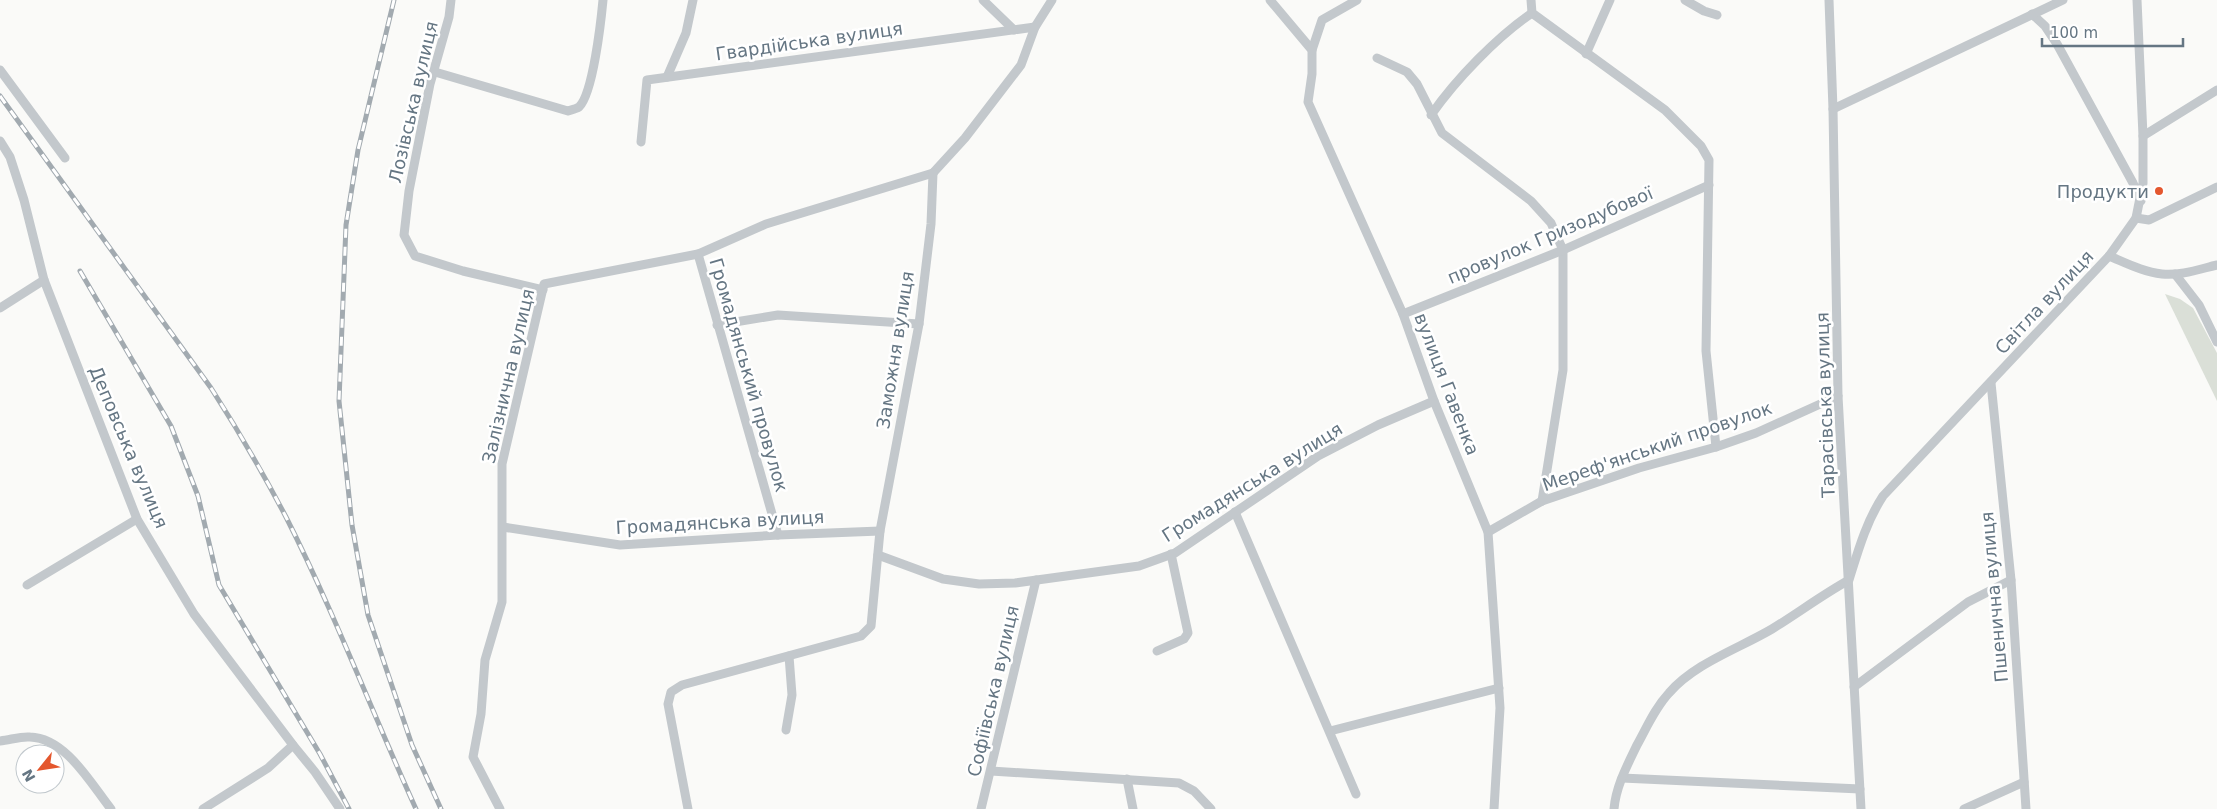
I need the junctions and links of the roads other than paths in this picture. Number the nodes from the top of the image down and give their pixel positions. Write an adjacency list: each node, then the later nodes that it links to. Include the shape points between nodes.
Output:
1 (451, 0): 23 (street, Лозівська вулиця)
2 (603, 0): 23 (street, via 600,34 586,95 578,107 568,111)
3 (693, 0): 24 (street, via 686,33)
4 (983, 0): 18 (street)
5 (1052, 0): 17 (street)
6 (1270, 0): 19 (street)
7 (1357, 0): 19 (street, вулиця Гавенка, via 1322,20)
8 (1531, 0): 14 (street)
9 (1610, 0): 20 (street)
10 (1685, 0): 16 (street)
11 (1829, 0): 26 (street, Тарасівська вулиця)
12 (2063, 0): 15 (street)
13 (2137, 0): 28 (street, Світла вулиця)
14 (1532, 13): 20 (street); 27 (street, via 1504,35 1450,90)
15 (2032, 14): 26 (street); 35 (street, via 2057,44)
16 (1717, 15)
17 (1035, 27): 18 (street, Гвардійська вулиця); 32 (street, via 1021,65 965,138)
18 (1014, 30): 24 (street, Гвардійська вулиця)
19 (1312, 50): 45 (street, вулиця Гавенка, via 1308,102)
20 (1586, 54): 33 (street, via 1665,110 1688,132 1709,160)
21 (1377, 58): 27 (street, via 1407,72)
22 (0, 70): 31 (street)
23 (435, 72): 43 (street, Лозівська вулиця, via 409,191 404,235 408,244 415,256 464,272)
24 (667, 77): 30 (street, Гвардійська вулиця, via 647,80)
25 (2217, 90): 28 (street)
26 (1834, 109): 50 (street, Тарасівська вулиця)
27 (1432, 114): 37 (street, via 1442,133 1542,212 1551,223)
28 (2143, 136): 35 (street, Світла вулиця)
29 (0, 141): 42 (street, Деповська вулиця, via 10,156 24,200)
30 (641, 142)
31 (65, 158)
32 (933, 173): 38 (street, Залізнична вулиця, via 766,224); 46 (street, Заможня вулиця, via 931,224)
33 (1709, 185): 37 (street, провулок Гризодубової); 52 (street, via 1706,351)
34 (2217, 187): 36 (street, via 2150,220)
35 (2141, 202): 36 (street, Світла вулиця)
36 (2136, 218): 39 (street, Світла вулиця)
37 (1563, 250): 45 (street, провулок Гризодубової); 53 (street, via 1562,370)
38 (698, 254): 43 (street, Залізнична вулиця, via 544,284); 47 (street, Громадянський провулок)
39 (2109, 256): 41 (street, via 2137,268); 49 (street, Світла вулиця)
40 (2217, 265): 41 (street)
41 (2175, 274): 48 (street, via 2199,305)
42 (44, 280): 44 (street); 55 (street, Деповська вулиця)
43 (543, 290): 56 (street, Залізнична вулиця, via 502,464)
44 (0, 308)
45 (1403, 314): 51 (street, вулиця Гавенка)
46 (918, 324): 47 (street, via 778,315); 57 (street, Заможня вулиця)
47 (717, 325): 59 (street, Громадянський провулок)
48 (2217, 342)
49 (1991, 383): 63 (street, Світла вулиця, via 1883,496 1861,539); 64 (street, Пшенична вулиця)
50 (1838, 396): 52 (street, Мереф'янський провулок, via 1756,433); 63 (street, Тарасівська вулиця)
51 (1434, 400): 54 (street, Громадянська вулиця, via 1318,456); 58 (street, вулиця Гавенка)
52 (1716, 446): 53 (street, Мереф'янський провулок, via 1639,468)
53 (1542, 502): 58 (street, Мереф'янський провулок)
54 (1235, 512): 60 (street, Громадянська вулиця); 71 (street)
55 (137, 519): 65 (street); 73 (street, Деповська вулиця, via 194,614)
56 (503, 527): 59 (street, Громадянська вулиця, via 620,545); 83 (street, Залізнична вулиця, via 502,602 485,660 481,714 473,757)
57 (880, 532): 59 (street, Громадянська вулиця); 61 (street, Заможня вулиця)
58 (1488, 532): 69 (street, вулиця Гавенка)
59 (778, 535)
60 (1171, 554): 62 (street, Громадянська вулиця, via 1139,566); 66 (street, via 1188,633 1184,639)
61 (878, 555): 62 (street, Громадянська вулиця, via 943,579 997,584); 67 (street, Заможня вулиця, via 872,621 868,630 861,636)
62 (1036, 580): 74 (street, Софіївська вулиця)
63 (1849, 580): 68 (street, Тарасівська вулиця); 75 (street, via 1679,683 1662,701)
64 (2011, 580): 68 (street, via 1968,602); 77 (street, Пшенична вулиця)
65 (27, 585)
66 (1157, 651)
67 (789, 656): 70 (street, via 792,695); 84 (street, via 682,685 671,692 668,704)
68 (1854, 687): 78 (street, Тарасівська вулиця)
69 (1499, 688): 71 (street); 88 (street, вулиця Гавенка)
70 (786, 730)
71 (1330, 731): 79 (street)
72 (0, 742): 80 (street, via 28,736 57,745 73,760)
73 (293, 745): 81 (street, via 268,768); 82 (street, Деповська вулиця)
74 (992, 771): 76 (street); 85 (street, Софіївська вулиця)
75 (1622, 778): 78 (street); 89 (street)
76 (1127, 779): 86 (street); 87 (street, via 1179,783 1194,791)
77 (2024, 782): 91 (street); 92 (street, Пшенична вулиця)
78 (1860, 789): 90 (street, Тарасівська вулиця)
79 (1356, 794)
80 (111, 809)
81 (203, 809)
82 (340, 809)
83 (500, 809)
84 (688, 809)
85 (981, 809)
86 (1133, 809)
87 (1211, 809)
88 (1494, 809)
89 (1614, 809)
90 (1861, 809)
91 (1964, 809)
92 (2026, 809)

